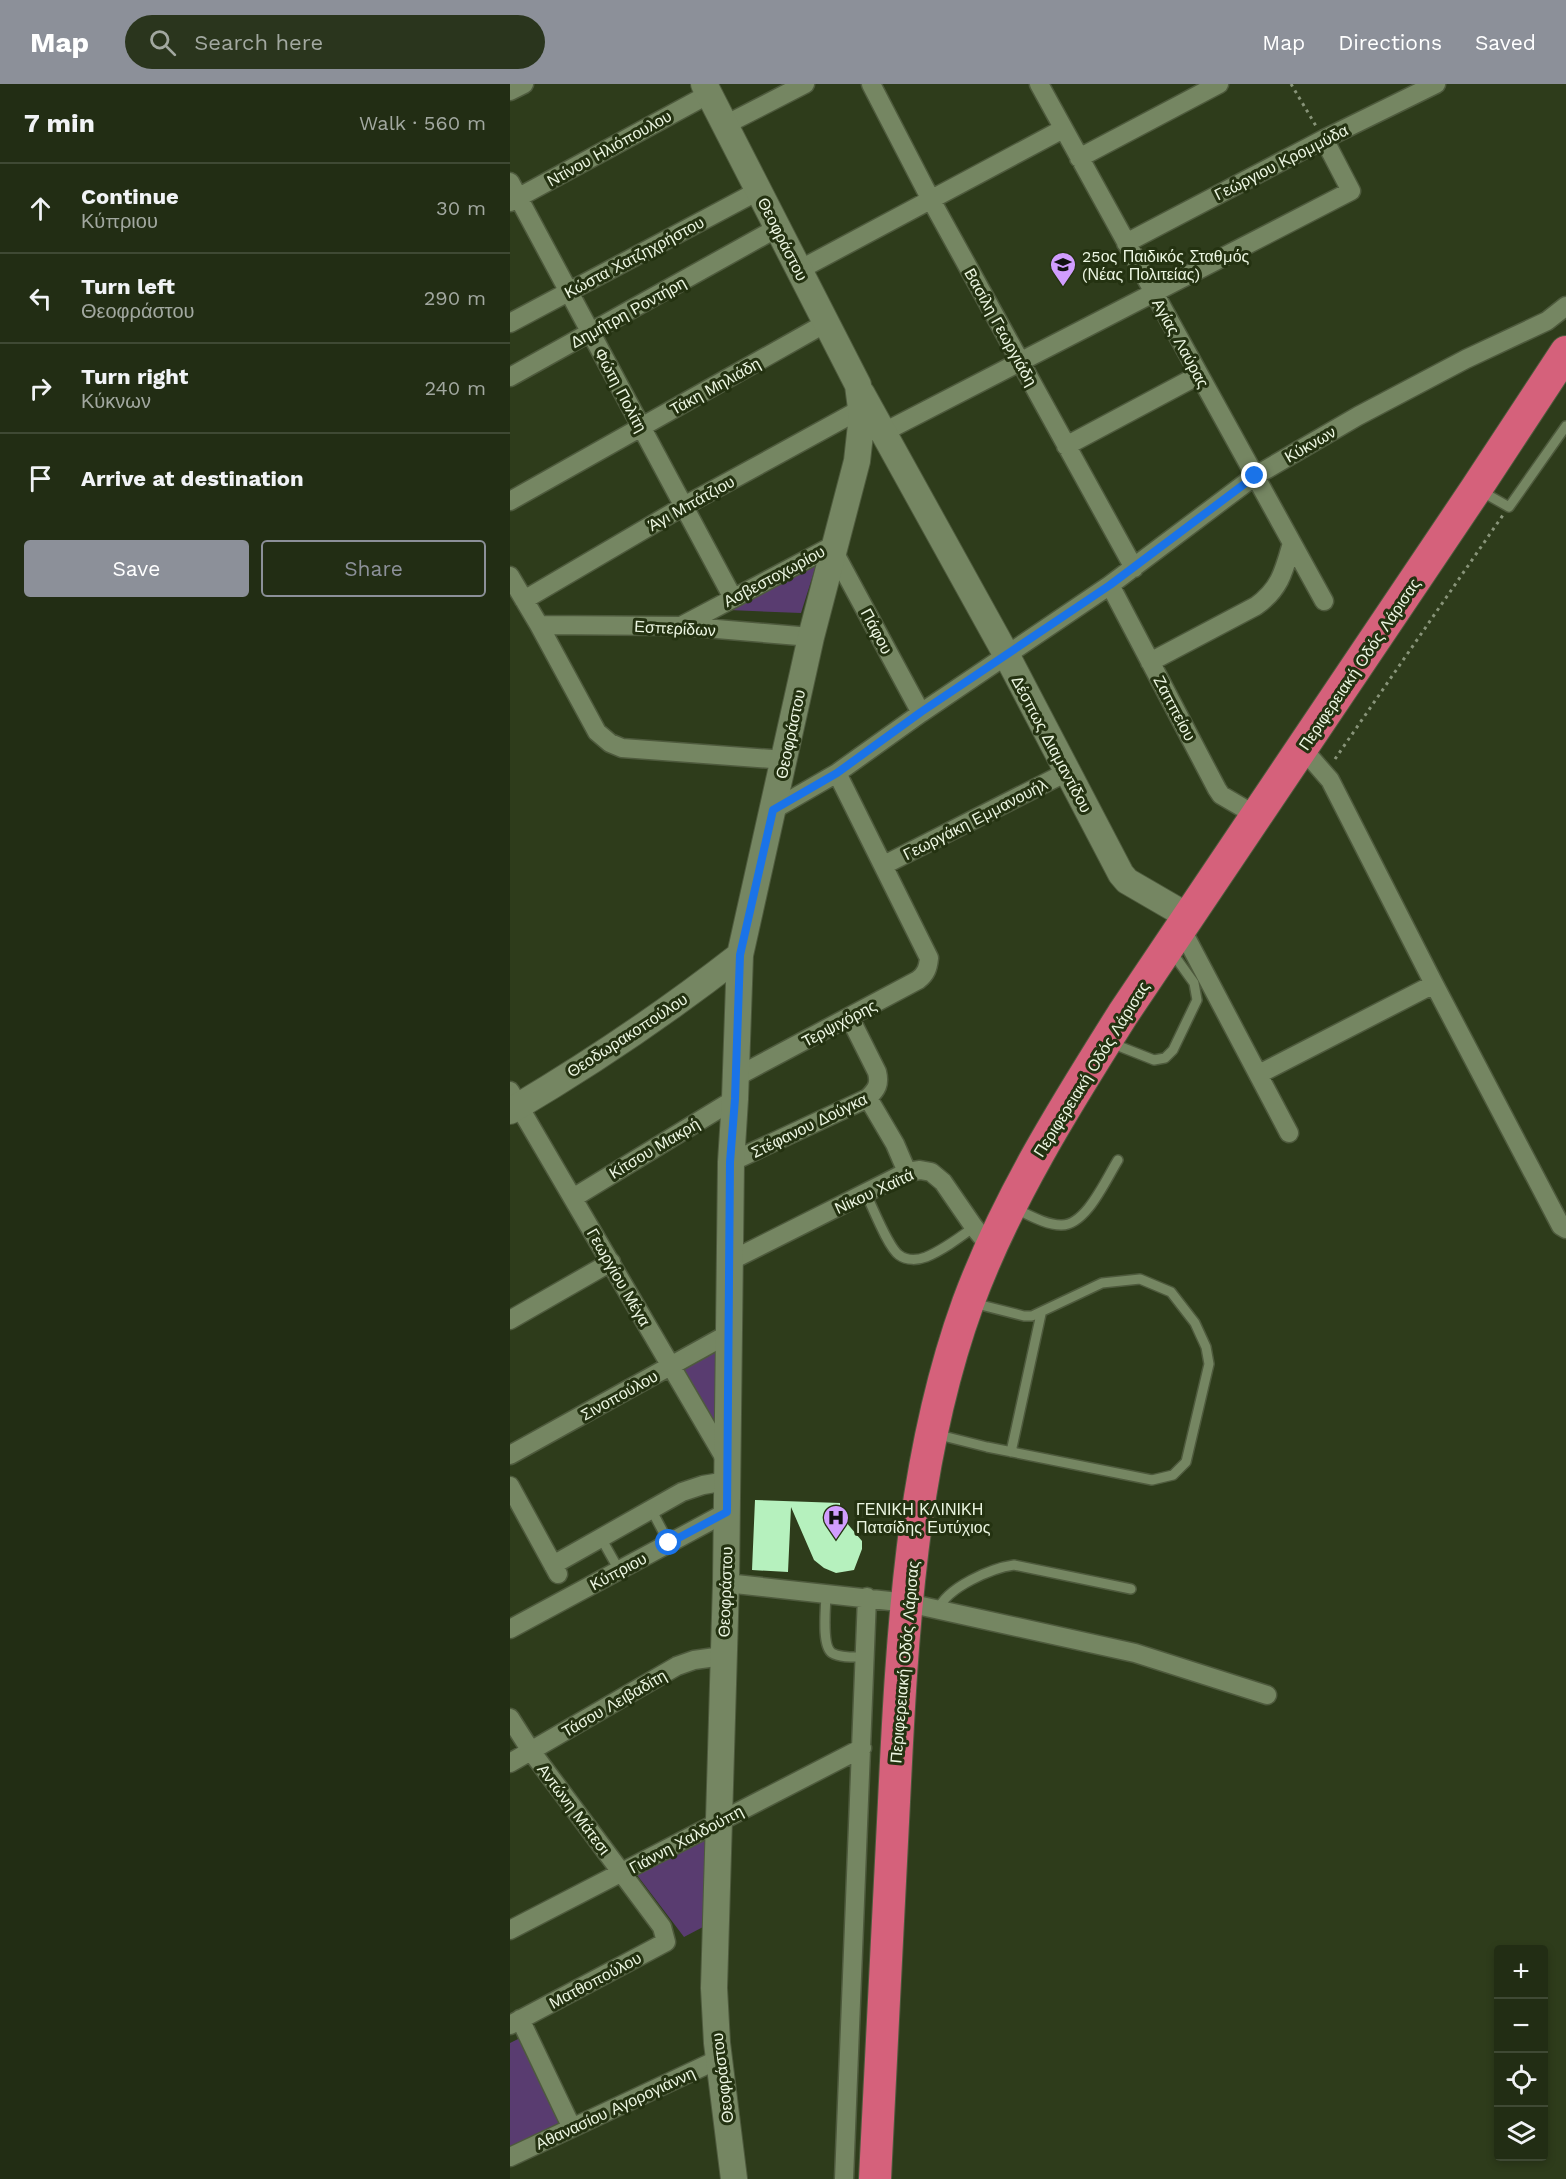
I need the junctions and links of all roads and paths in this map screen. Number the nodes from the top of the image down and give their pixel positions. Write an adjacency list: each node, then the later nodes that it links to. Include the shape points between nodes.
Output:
1 (524, 84): 9 (street)
2 (805, 84): 10 (street)
3 (871, 84): 16 (street, Βασίλη Γεωργιάδη)
4 (1039, 84): 11 (street, Αγίας Λαύρας)
5 (1219, 84): 13 (street)
6 (1291, 84): 12 (path)
7 (1436, 84): 12 (street, Γεώργιου Κρομμύδα)
8 (706, 89): 10 (street, Θεοφράστου); 15 (street, Ντίνου Ηλιόπουλου)
9 (510, 91)
10 (724, 125): 14 (street, Θεοφράστου)
11 (1063, 129): 13 (street, Αγίας Λαύρας); 16 (street)
12 (1324, 139): 18 (street, Γεώργιου Κρομμύδα); 21 (street, via 1351,191)
13 (1079, 158): 18 (street, Αγίας Λαύρας)
14 (759, 191): 17 (street, Θεοφράστου); 20 (street, Κώστα Χατζηχρήστου)
15 (513, 194): 20 (street, Φώτη Πολίτη)
16 (930, 198): 19 (street); 27 (street, Βασίλη Γεωργιάδη)
17 (777, 228): 19 (street, Θεοφράστου); 25 (street, Δημήτρη Ροντήρη)
18 (1126, 243): 21 (street, Αγίας Λαύρας)
19 (799, 270): 24 (street, Θεοφράστου)
20 (569, 291): 23 (street, Κώστα Χατζηχρήστου); 25 (street, Φώτη Πολίτη)
21 (1153, 292): 27 (street); 28 (street, Αγίας Λαύρας)
22 (1566, 306): 35 (street, Κύκνων, via 1547,321 1358,416)
23 (510, 323)
24 (826, 323): 30 (street, Θεοφράστου); 32 (street, Τάκη Μηλιάδη)
25 (591, 333): 29 (street, Δημήτρη Ροντήρη); 32 (street, Φώτη Πολίτη)
26 (1566, 352): 36 (highway, Περιφερειακή Οδός Λάρισας)
27 (1020, 362): 33 (street); 34 (street, Βασίλη Γεωργιάδη)
28 (1199, 375): 34 (street); 35 (street, Αγίας Λαύρας)
29 (510, 377)
30 (859, 397): 33 (street, Δέσπως Διαμαντίδου); 38 (street, Άγι Μπάτζιου); 41 (street, Θεοφράστου, via 862,428 858,461)
31 (1566, 426): 39 (lane)
32 (642, 428): 37 (street, Τάκη Μηλιάδη); 38 (street, Φώτη Πολίτη)
33 (884, 432): 51 (street, Δέσπως Διαμαντίδου)
34 (1066, 446): 42 (street, Βασίλη Γεωργιάδη)
35 (1255, 476): 40 (street, Αγίας Λαύρας); 42 (street, Κύκνων)
36 (1476, 489): 39 (lane); 54 (highway, Περιφερειακή Οδός Λάρισας)
37 (510, 501)
38 (684, 506): 45 (street, Φώτη Πολίτη); 46 (street, Άγι Μπάτζιου)
39 (1509, 507): 58 (path)
40 (1292, 543): 47 (street, Αγίας Λαύρας); 52 (street, via 1279,583 1270,596)
41 (834, 547): 45 (street, Ασβεστοχωρίου); 50 (street, Θεοφράστου); 53 (street, Πάφου)
42 (1134, 568): 44 (street, Κύκνων)
43 (510, 576): 46 (street)
44 (1110, 585): 51 (street, Κύκνων); 52 (street, Ζαππείου)
45 (733, 598): 49 (street, Ασβεστοχωρίου)
46 (524, 600): 48 (street)
47 (1324, 601)
48 (539, 625): 49 (street, Εσπερίδων); 55 (street, via 597,732 610,743 622,748)
49 (681, 626): 50 (street, Εσπερίδων)
50 (811, 637): 55 (street, Θεοφράστου)
51 (1007, 656): 53 (street, Κύκνων); 56 (street, Δέσπως Διαμαντίδου)
52 (1150, 662): 60 (street, Ζαππείου, via 1221,795)
53 (921, 712): 57 (street, Κύκνων)
54 (1302, 748): 58 (street); 60 (highway, Περιφερειακή Οδός Λάρισας)
55 (785, 760): 59 (street, Θεοφράστου)
56 (1067, 772): 61 (street, Γεωργάκη Εμμανουήλ); 62 (street, Δέσπως Διαμαντίδου, via 1121,874)
57 (837, 773): 59 (street, Κύκνων); 61 (street)
58 (1325, 773): 64 (street)
59 (773, 810): 63 (street, Θεοφράστου)
60 (1257, 816): 62 (highway, Περιφερειακή Οδός Λάρισας)
61 (884, 865): 65 (street, Τερψιχόρης, via 929,958 928,967 918,980)
62 (1180, 930): 66 (highway, Περιφερειακή Οδός Λάρισας); 66 (lane, via 1197,1000 1173,1050 1165,1058 1154,1060); 67 (street)
63 (740, 955): 68 (street, Θεοφράστου); 70 (street, Θεοδωρακοπούλου, via 640,1028)
64 (1434, 984): 67 (street); 78 (street)
65 (850, 1018): 68 (street, Τερψιχόρης); 69 (street, Στέφανου Δούγκα, via 879,1080)
66 (1106, 1041): 77 (highway, Περιφερειακή Οδός Λάρισας, via 1062,1110)
67 (1259, 1074): 71 (street)
68 (735, 1088): 73 (street, Θεοφράστου); 76 (street, Κίτσου Μακρή)
69 (868, 1098): 73 (street, Στέφανου Δούγκα); 74 (street)
70 (512, 1099): 76 (street, Γεωργίου Μέγα)
71 (1289, 1133)
72 (1118, 1160): 77 (lane, via 1086,1212 1071,1223 1054,1224)
73 (730, 1162): 80 (street, Θεοφράστου)
74 (907, 1172): 75 (street, Νίκου Χαϊτά); 79 (street, Νίκου Χαϊτά, via 931,1172 943,1182)
75 (866, 1194): 79 (lane, via 892,1247 911,1260); 80 (street, Νίκου Χαϊτά)
76 (573, 1198): 81 (street, Γεωργίου Μέγα)
77 (1011, 1207): 79 (highway, Περιφερειακή Οδός Λάρισας)
78 (1566, 1230)
79 (983, 1238): 82 (highway, Περιφερειακή Οδός Λάρισας)
80 (730, 1261): 85 (street, Θεοφράστου)
81 (611, 1262): 84 (street); 86 (street, Γεωργίου Μέγα)
82 (969, 1302): 83 (lane, via 1024,1316); 87 (highway, Περιφερειακή Οδός Λάρισας)
83 (1041, 1314): 88 (lane); 88 (lane, via 1102,1283 1140,1279 1171,1292 1195,1323 1209,1364 1186,1462 1173,1475 1152,1480)
84 (510, 1320)
85 (728, 1334): 86 (street, Σινοπούλου); 90 (street, Θεοφράστου)
86 (670, 1366): 89 (street, Σινοπούλου); 90 (street, Γεωργίου Μέγα)
87 (933, 1433): 88 (lane); 101 (highway, Περιφερειακή Οδός Λάρισας)
88 (1011, 1452)
89 (510, 1455)
90 (727, 1472): 92 (street); 93 (street, Θεοφράστου)
91 (510, 1486): 94 (street, via 555,1569)
92 (651, 1509): 94 (street); 95 (lane)
93 (727, 1512): 95 (street, Κύπριου); 97 (street, Θεοφράστου)
94 (601, 1538): 96 (lane)
95 (669, 1543): 96 (street, Κύπριου)
96 (619, 1570): 103 (street, Κύπριου)
97 (726, 1583): 99 (street); 104 (street, Θεοφράστου)
98 (1131, 1589): 102 (lane, via 1014,1565 987,1572 944,1598)
99 (826, 1593): 100 (street); 105 (lane, via 826,1644 830,1652)
100 (867, 1597): 101 (street); 105 (street)
101 (908, 1603): 102 (street); 121 (highway, Περιφερειακή Οδός Λάρισας)
102 (938, 1610): 106 (street, via 1136,1653)
103 (510, 1629)
104 (723, 1656): 109 (street, Τάσου Λειβαδίτη, via 677,1666); 111 (street, Θεοφράστου)
105 (865, 1657): 108 (street)
106 (1267, 1695)
107 (510, 1718): 109 (street, Αντώνη Μάτεσι)
108 (862, 1748): 111 (street, Γιάννη Χαλδούπη); 120 (street)
109 (531, 1751): 110 (street, Τάσου Λειβαδίτη); 112 (street, Αντώνη Μάτεσι)
110 (510, 1763)
111 (718, 1822): 112 (street, Γιάννη Χαλδούπη); 116 (street, Θεοφράστου, via 714,1988)
112 (622, 1873): 113 (street, Αντώνη Μάτεσι); 114 (street, Γιάννη Χαλδούπη)
113 (662, 1927): 115 (street, Ματθοπούλου, via 666,1942)
114 (510, 1930)
115 (515, 2022): 117 (street)
116 (719, 2059): 117 (street, Αθανασίου Αγορογιάννη); 119 (street, Θεοφράστου)
117 (572, 2128): 118 (street, Αθανασίου Αγορογιάννη)
118 (510, 2157)
119 (734, 2179)
120 (844, 2179)
121 (875, 2179)

